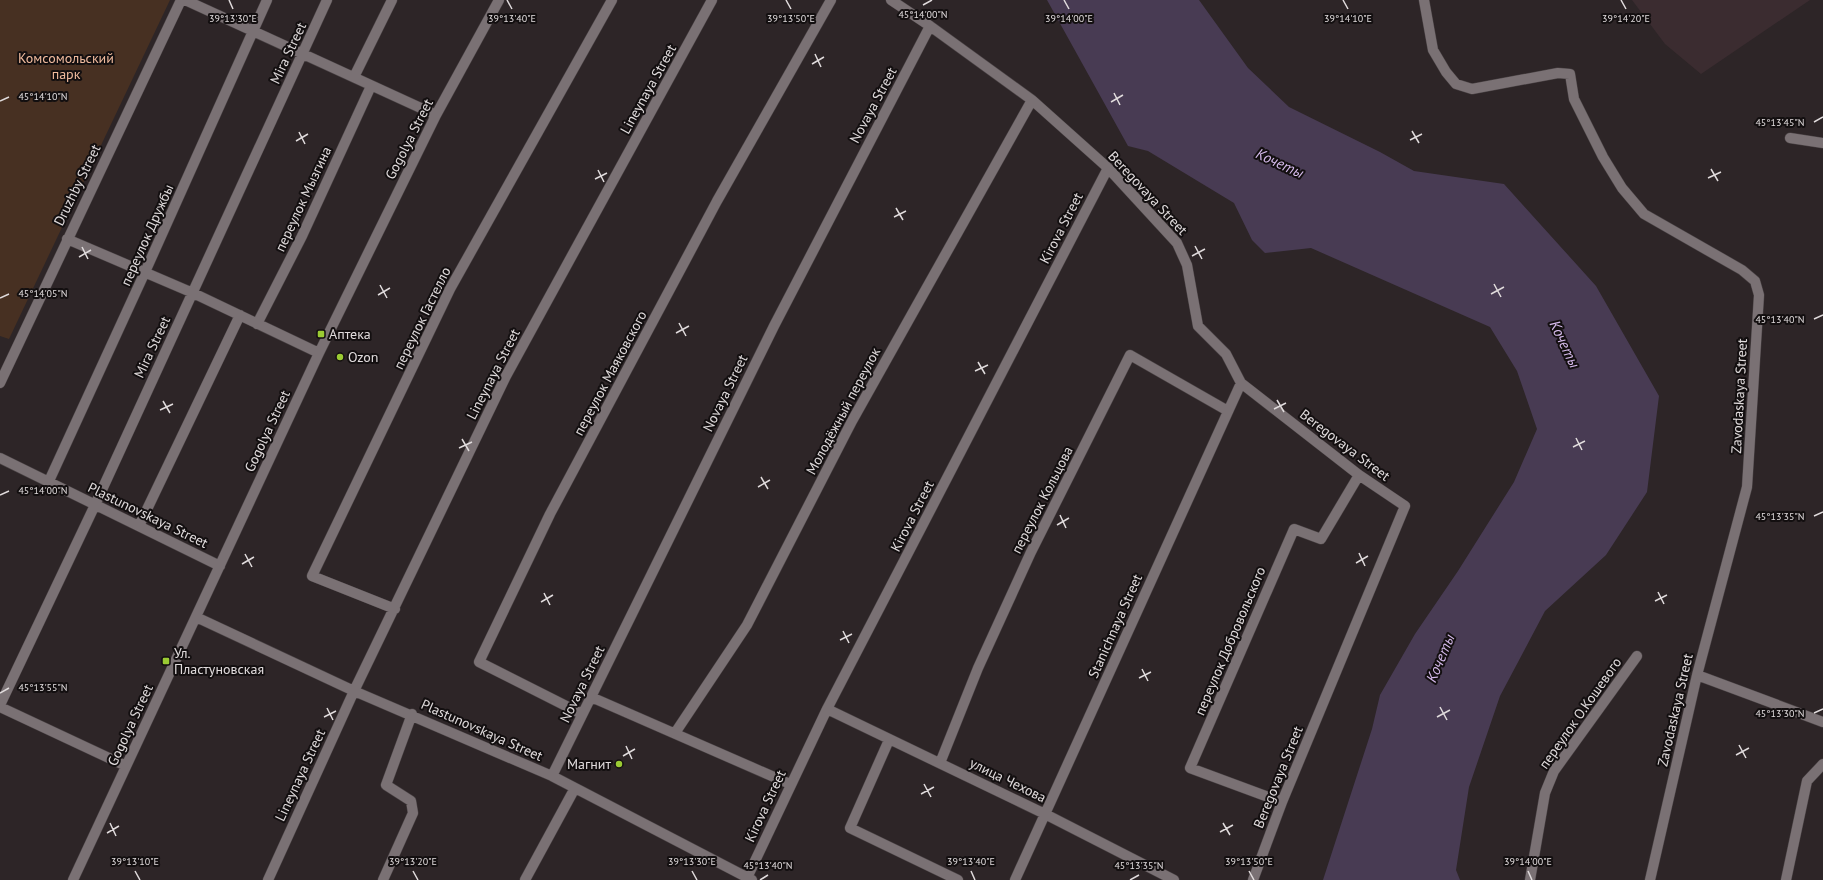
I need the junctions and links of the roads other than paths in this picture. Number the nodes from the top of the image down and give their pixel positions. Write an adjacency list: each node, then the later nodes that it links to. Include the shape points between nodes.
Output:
1 (181, 0): 22 (street, Druzhby Street)
2 (185, 0): 13 (street)
3 (267, 0): 13 (street, переулок Дружбы)
4 (327, 0): 14 (street, Mira Street)
5 (392, 0): 15 (street)
6 (499, 0): 18 (street, Gogolya Street)
7 (612, 0): 37 (street, переулок Гастелло, via 450,289 312,576)
8 (712, 0): 37 (street, Lineynaya Street, via 506,376)
9 (831, 0): 46 (street, переулок Маяковского, via 717,201 550,514 479,662)
10 (891, 0): 12 (street, Beregovaya Street)
11 (1424, 0): 40 (street, Zavodaskaya Street, via 1433,50 1456,84 1472,88 1570,74 1574,99 1603,157 1622,188 1644,214 1742,270 1755,281 1758,295 1747,487)
12 (930, 26): 17 (street, Beregovaya Street); 42 (street, Novaya Street, via 774,326)
13 (254, 31): 14 (street); 23 (street, переулок Дружбы)
14 (302, 55): 15 (street); 24 (street, Mira Street)
15 (354, 77): 16 (street)
16 (371, 86): 18 (street); 26 (street, переулок Мызгина, via 302,236)
17 (1032, 100): 21 (street, Beregovaya Street); 48 (street, Молодёжный переулок, via 852,421 748,625)
18 (436, 115): 27 (street, Gogolya Street)
19 (1790, 138): 20 (street)
20 (1823, 143)
21 (1108, 168): 29 (street, Beregovaya Street, via 1177,243 1187,266 1198,326 1226,354); 44 (street, Kirova Street)
22 (67, 239): 23 (street); 28 (street, Druzhby Street)
23 (145, 272): 24 (street); 33 (street, переулок Дружбы)
24 (193, 293): 25 (street); 34 (street, Mira Street)
25 (240, 315): 26 (street); 35 (street)
26 (257, 324): 27 (street)
27 (319, 353): 36 (street, Gogolya Street)
28 (0, 383)
29 (1241, 383): 30 (street, Stanichnaya Street); 32 (street, Beregovaya Street)
30 (1228, 411): 50 (street, переулок Кольцова, via 1130,355 1031,552 978,668); 57 (street, Stanichnaya Street)
31 (0, 458): 33 (street, Plastunovskaya Street)
32 (1359, 475): 56 (street, Beregovaya Street, via 1405,506); 56 (street, переулок Добровольского, via 1321,539 1294,529 1190,768)
33 (49, 481): 34 (street, Plastunovskaya Street)
34 (95, 505): 35 (street, Plastunovskaya Street); 43 (street, Mira Street)
35 (139, 526): 36 (street, Plastunovskaya Street)
36 (220, 566): 38 (street, Gogolya Street)
37 (395, 609): 41 (street, Lineynaya Street)
38 (196, 617): 41 (street, Plastunovskaya Street); 52 (street, Gogolya Street)
39 (1636, 656): 67 (street, переулок О.Кошевого, via 1554,771 1545,793)
40 (1697, 675): 47 (street); 68 (street, Zavodaskaya Street)
41 (354, 691): 45 (street, Plastunovskaya Street); 60 (street, Lineynaya Street)
42 (591, 697): 46 (street, Novaya Street); 48 (street)
43 (0, 706): 52 (street)
44 (827, 709): 49 (street, улица Чехова); 54 (street, Kirova Street)
45 (412, 714): 53 (street, Plastunovskaya Street); 61 (street, via 386,785 411,801 413,813)
46 (582, 714): 53 (street, Novaya Street)
47 (1823, 722)
48 (675, 733): 54 (street)
49 (889, 740): 50 (street, улица Чехова); 63 (street, via 850,828)
50 (940, 763): 57 (street, улица Чехова)
51 (1823, 764): 69 (street, via 1807,781)
52 (126, 766): 59 (street, Gogolya Street)
53 (552, 776): 55 (street, Plastunovskaya Street)
54 (790, 784): 58 (street, Kirova Street)
55 (575, 788): 58 (street, Plastunovskaya Street); 62 (street)
56 (1282, 802): 66 (street, Beregovaya Street)
57 (1045, 814): 64 (street, Stanichnaya Street); 65 (street, улица Чехова)
58 (749, 879)
59 (73, 880)
60 (268, 880)
61 (382, 880)
62 (525, 880)
63 (958, 880)
64 (1015, 880)
65 (1174, 880)
66 (1253, 880)
67 (1530, 880)
68 (1650, 880)
69 (1786, 880)

